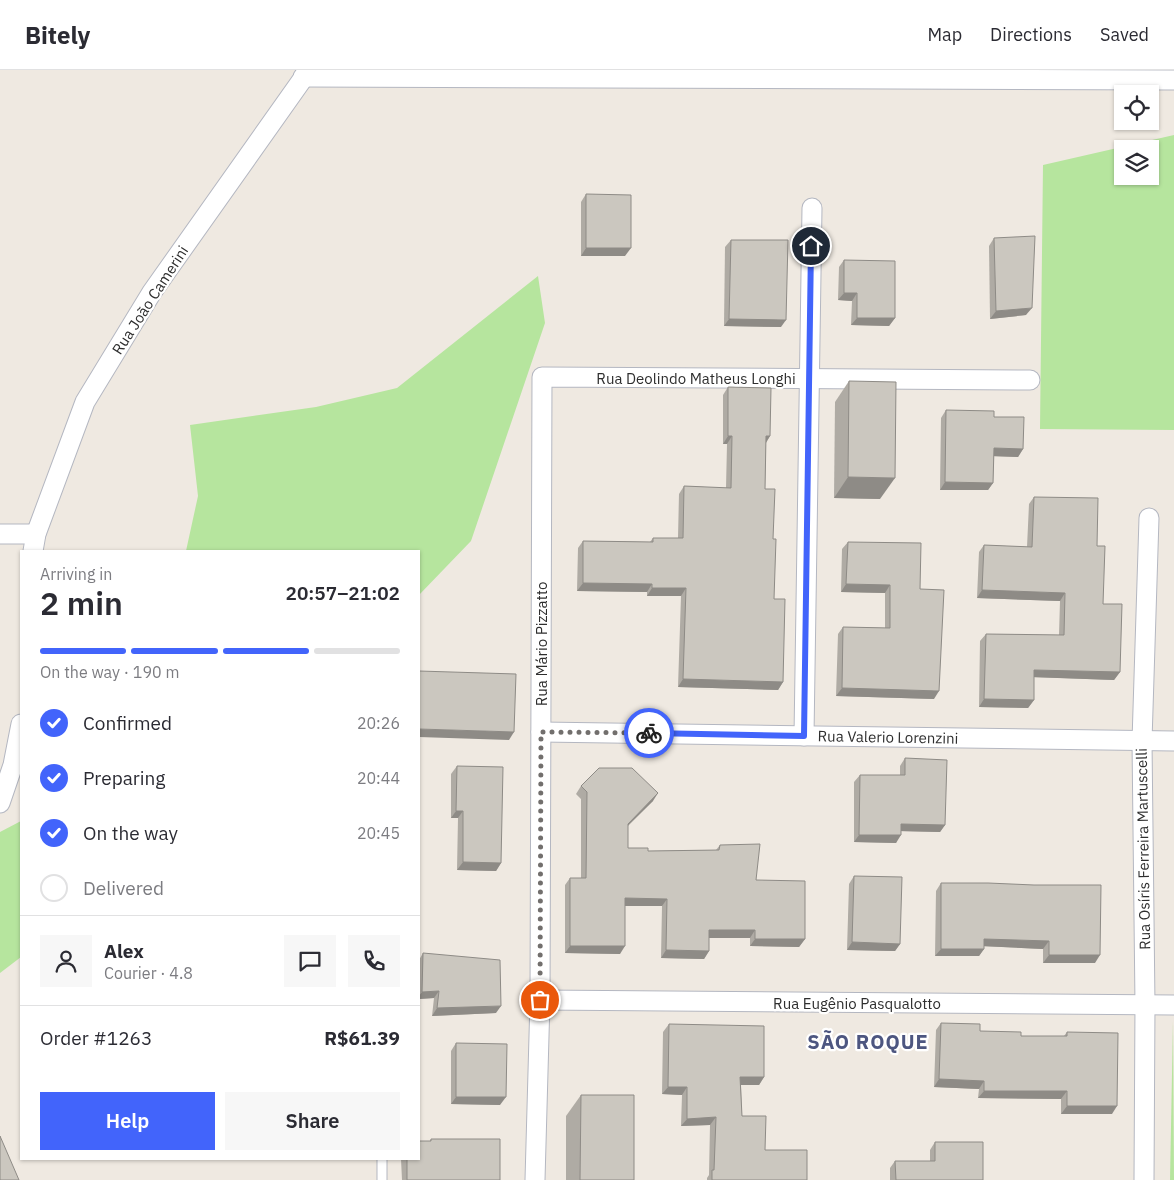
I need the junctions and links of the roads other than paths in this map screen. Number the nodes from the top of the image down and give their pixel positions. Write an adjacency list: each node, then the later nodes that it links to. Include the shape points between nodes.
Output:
1 (306, 74): 2 (street); 10 (street, Rua João Camerini, via 152,292 85,402)
2 (808, 74): 3 (street)
3 (1174, 80)
4 (812, 208): 6 (street)
5 (542, 377): 6 (street, Rua Deolindo Matheus Longhi); 12 (street, Rua Mário Pizzatto)
6 (810, 378): 7 (street, Rua Deolindo Matheus Longhi); 13 (street)
7 (1030, 380)
8 (1149, 518): 14 (street, Rua Osíris Ferreira Martuscelli)
9 (0, 534): 10 (street)
10 (35, 543)
11 (20, 729): 16 (street, via 13,766)
12 (541, 732): 13 (street, Rua Valerio Lorenzini); 17 (street, Rua Mário Pizzatto)
13 (804, 736): 14 (street, Rua Valerio Lorenzini)
14 (1142, 741): 15 (street, Rua Valerio Lorenzini); 18 (street, Rua Osíris Ferreira Martuscelli)
15 (1174, 741)
16 (0, 804)
17 (540, 1000): 18 (street, Rua Eugênio Pasqualotto); 22 (street, Rua Mário Pizzatto)
18 (1145, 1005): 19 (street, Rua Eugênio Pasqualotto); 23 (street, Rua Osíris Ferreira Martuscelli)
19 (1174, 1005)
20 (382, 1160): 21 (lane)
21 (382, 1180)
22 (535, 1180)
23 (1144, 1180)

